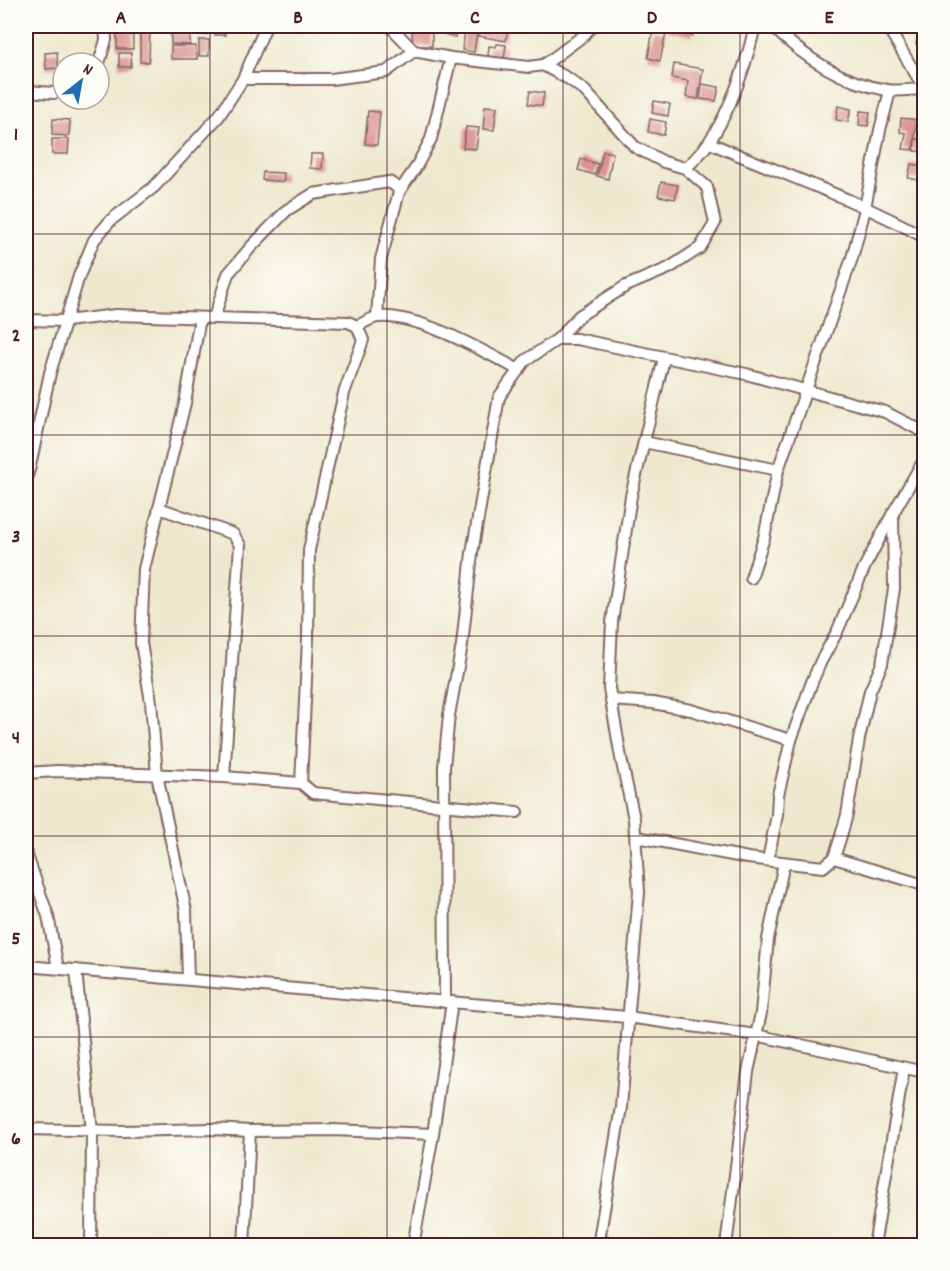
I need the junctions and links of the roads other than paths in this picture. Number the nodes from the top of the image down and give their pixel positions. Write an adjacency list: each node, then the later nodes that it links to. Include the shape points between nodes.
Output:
1 (105, 26): 8 (street)
2 (266, 26): 12 (street)
3 (390, 26): 9 (street)
4 (592, 26): 11 (street)
5 (755, 26): 17 (street, via 730,103)
6 (772, 26): 15 (street, via 822,66 855,82)
7 (887, 26): 13 (street)
8 (103, 51)
9 (414, 51): 10 (street); 12 (street, via 386,72 332,79)
10 (451, 58): 11 (street); 19 (street, via 431,139)
11 (543, 66): 18 (street, via 585,92 635,147)
12 (243, 79): 26 (street, via 219,116 154,187 111,219 93,240)
13 (924, 88): 15 (street)
14 (26, 91): 16 (street)
15 (890, 91): 20 (street)
16 (51, 93)
17 (710, 143): 18 (street); 20 (street)
18 (685, 168): 28 (street, via 707,188 715,223 700,248 669,268 626,286 579,316)
19 (399, 192): 22 (street, via 381,259); 24 (street, via 389,182 313,194 287,210 228,274)
20 (865, 206): 21 (street); 31 (street, via 852,258)
21 (924, 237)
22 (377, 316): 27 (street); 30 (street, via 409,320 465,341)
23 (200, 318): 24 (street); 26 (street, via 116,315); 37 (street, via 185,403)
24 (214, 318): 27 (street, via 348,322)
25 (26, 320): 26 (street)
26 (66, 321): 36 (street)
27 (357, 326): 45 (street, via 363,340 344,393 309,550)
28 (558, 339): 29 (street, via 577,339); 30 (street, via 525,361)
29 (664, 358): 31 (street); 33 (street)
30 (519, 370): 46 (street, via 499,397 449,715)
31 (806, 390): 32 (street, via 885,412); 35 (street)
32 (924, 432)
33 (644, 442): 35 (street); 40 (street, via 631,496 612,622)
34 (924, 460): 38 (street)
35 (778, 470): 39 (street)
36 (26, 480)
37 (159, 508): 43 (street, via 144,569 141,643); 44 (street, via 233,534 240,545)
38 (893, 513): 41 (street, via 821,661); 50 (street, via 894,589 882,664 870,691 847,815)
39 (751, 578)
40 (611, 700): 41 (street, via 691,710); 48 (street)
41 (791, 740): 51 (street)
42 (26, 773): 43 (street)
43 (157, 775): 44 (street); 57 (street, via 186,911)
44 (224, 777): 45 (street)
45 (301, 783): 46 (street, via 313,792)
46 (443, 805): 47 (street); 58 (street)
47 (517, 812)
48 (636, 837): 51 (street); 59 (street, via 639,892)
49 (26, 853): 55 (street, via 48,916)
50 (834, 858): 52 (street, via 823,867); 53 (street)
51 (768, 860): 52 (street)
52 (784, 863): 60 (street, via 768,939)
53 (924, 885)
54 (26, 966): 55 (street)
55 (58, 968): 56 (street)
56 (76, 970): 57 (street); 64 (street)
57 (188, 979): 58 (street)
58 (448, 1002): 59 (street); 66 (street)
59 (627, 1017): 60 (street); 67 (street, via 621,1107)
60 (756, 1035): 61 (street); 72 (street)
61 (904, 1068): 62 (street); 73 (street)
62 (924, 1072)
63 (26, 1129): 64 (street)
64 (92, 1131): 65 (street); 68 (street)
65 (250, 1131): 66 (street); 69 (street)
66 (433, 1134): 70 (street)
67 (599, 1243): 71 (street)
68 (91, 1245)
69 (244, 1245)
70 (413, 1245)
71 (628, 1245)
72 (726, 1245)
73 (874, 1245)

